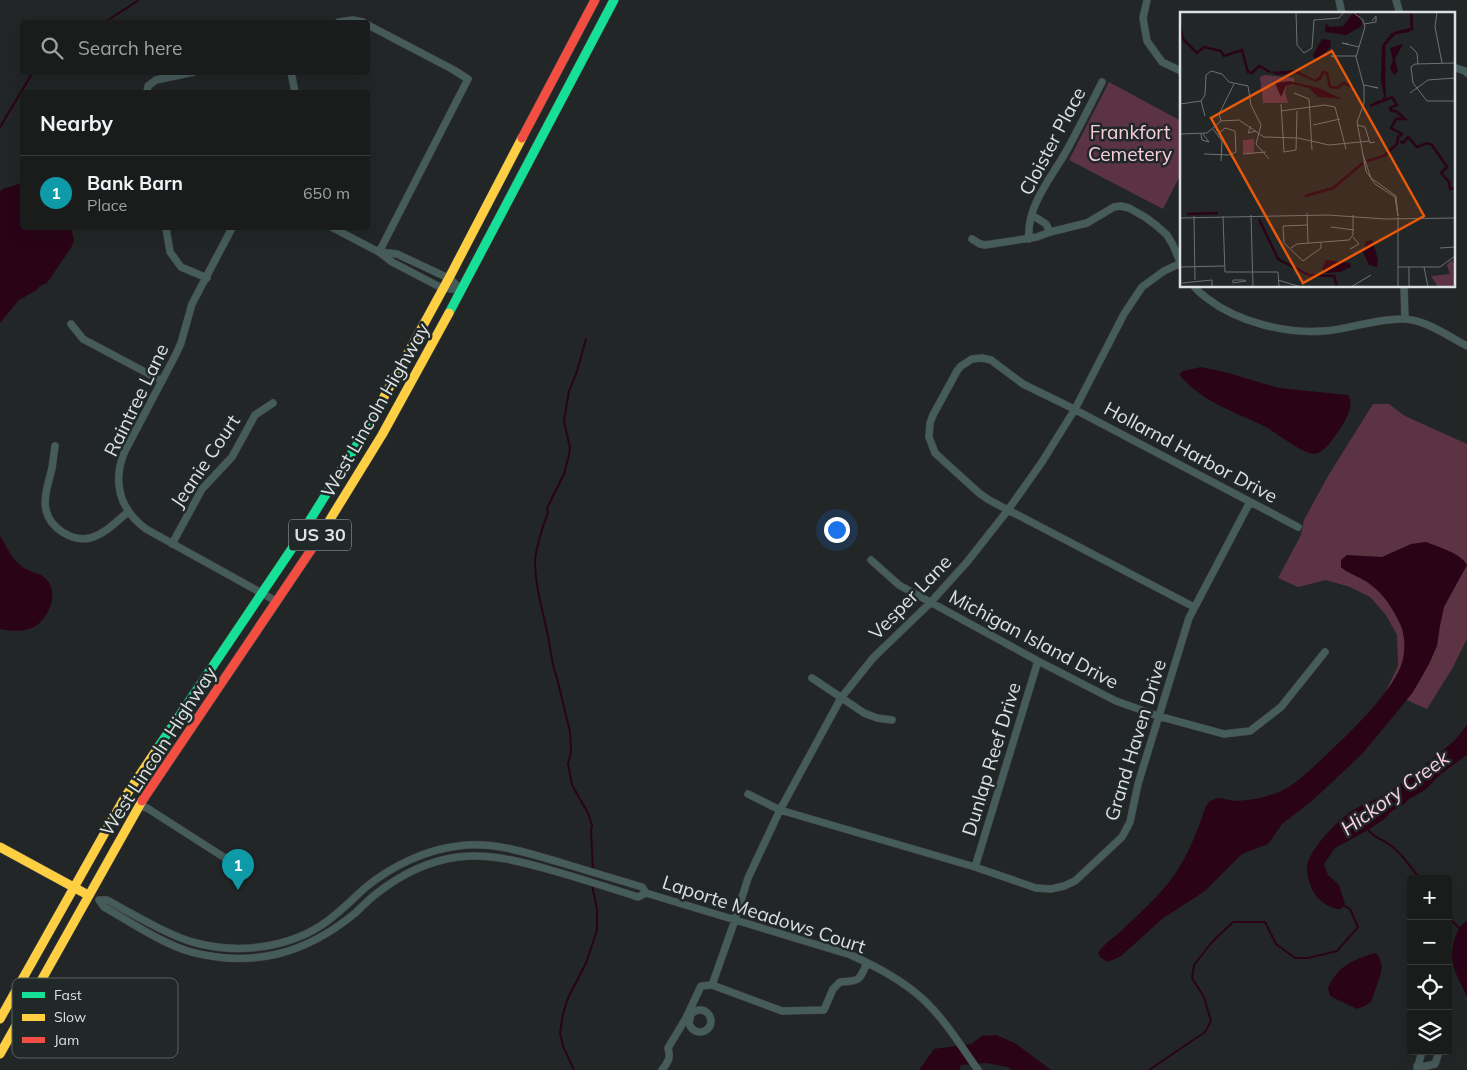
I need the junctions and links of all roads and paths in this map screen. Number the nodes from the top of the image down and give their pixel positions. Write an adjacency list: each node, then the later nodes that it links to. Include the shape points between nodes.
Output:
1 (595, 0): 24 (main road, West Lincoln Highway / US 30)
2 (614, 0): 28 (main road, West Lincoln Highway / US 30)
3 (1146, 0): 6 (street, via 1143,18 1147,41 1162,62)
4 (370, 26): 20 (street, via 468,79)
5 (1454, 67): 7 (street)
6 (1180, 71)
7 (1467, 73)
8 (180, 75): 11 (street, via 156,80)
9 (292, 75): 12 (street)
10 (1102, 82): 13 (street, Cloister Place)
11 (147, 90)
12 (295, 90)
13 (1032, 215): 17 (street, Cloister Place, via 1042,221); 19 (street, Cloister Place, via 1028,225)
14 (166, 230): 23 (street, via 170,252 181,267)
15 (231, 230): 23 (street, Raintree Lane)
16 (337, 230): 20 (street)
17 (1050, 232): 19 (street); 21 (street, via 1087,223 1120,206 1167,235)
18 (972, 239): 19 (street, via 985,245)
19 (1029, 239)
20 (379, 252): 24 (street, via 396,254); 25 (street)
21 (1180, 261)
22 (1180, 263): 34 (street, Vesper Lane, via 1142,287)
23 (207, 278): 32 (street, Raintree Lane)
24 (449, 278): 25 (main road, West Lincoln Highway / US 30); 28 (street)
25 (444, 288): 28 (street); 42 (main road, West Lincoln Highway / US 30, via 368,427)
26 (1196, 288): 29 (street, via 1232,314 1284,329 1323,331)
27 (1404, 288): 29 (street)
28 (462, 290): 43 (main road, West Lincoln Highway / US 30, via 382,435)
29 (1405, 319): 31 (street, via 1429,326)
30 (71, 324): 32 (street, via 83,338)
31 (1467, 346)
32 (162, 381): 38 (street, Raintree Lane, via 120,464 119,487)
33 (273, 404): 40 (street, Jeanie Court, via 255,415 232,457 202,489)
34 (1071, 407): 36 (street, Hollarnd Harbor Drive); 37 (street, Vesper Lane, via 1042,462); 37 (street, Hollarnd Harbor Drive, via 1023,384 991,360 972,359 957,371 930,423 928,437 939,457 979,493)
35 (55, 446): 38 (street, via 45,500 46,510 56,528 66,534 89,538 108,529)
36 (1250, 502): 39 (street, Hollarnd Harbor Drive); 45 (street, Grand Haven Drive)
37 (1008, 510): 44 (street, Vesper Lane); 45 (street)
38 (128, 512): 40 (street, Raintree Lane, via 140,525)
39 (1298, 528)
40 (172, 544): 42 (street, Raintree Lane)
41 (871, 560): 44 (street, Michigan Island Drive, via 900,585)
42 (262, 593): 43 (street, Raintree Lane); 58 (main road, West Lincoln Highway / US 30, via 125,797)
43 (276, 601): 53 (main road, West Lincoln Highway / US 30)
44 (930, 603): 47 (street, Michigan Island Drive); 49 (street, Vesper Lane, via 873,658)
45 (1194, 607): 50 (street, Grand Haven Drive)
46 (1325, 652): 50 (street, Michigan Island Drive, via 1281,708 1250,731 1224,734)
47 (1038, 661): 50 (street, Michigan Island Drive, via 1116,701); 57 (street, Dunlap Reef Drive)
48 (812, 678): 49 (street)
49 (840, 698): 51 (street, via 864,713); 54 (street, Vesper Lane)
50 (1158, 716): 57 (street, Grand Haven Drive, via 1130,822 1122,837 1075,880 1051,889 1036,888)
51 (892, 720)
52 (748, 794): 54 (street, Grand Haven Drive)
53 (139, 806): 56 (street); 60 (main road, West Lincoln Highway / US 30)
54 (780, 810): 57 (street, Grand Haven Drive); 62 (street, Vesper Lane, via 748,878)
55 (0, 847): 58 (main road)
56 (236, 865)
57 (975, 867)
58 (73, 887): 60 (main road); 64 (main road, West Lincoln Highway / US 30)
59 (646, 893): 61 (street, Laporte Meadows Court, via 642,887 524,851 486,845 459,846 438,850 391,870 314,930 270,945 244,949 195,943 107,900); 61 (street, Laporte Meadows Court, via 638,896 506,858 458,857 411,871 396,879 340,926 304,946 264,957 239,959 190,952 166,942 104,907); 62 (street, Laporte Meadows Court)
60 (88, 895): 61 (street, Laporte Meadows Court); 65 (main road, West Lincoln Highway / US 30)
61 (99, 900)
62 (735, 920): 63 (street, Laporte Meadows Court); 66 (street, Vesper Lane)
63 (867, 963): 66 (street, via 861,978 854,982 840,982 833,989 824,1010 782,1011); 75 (street, Laporte Meadows Court, via 888,973 924,1000)
64 (23, 978)
65 (42, 978)
66 (712, 986): 74 (street, via 701,986 688,1018 668,1048 669,1060)
67 (12, 997): 68 (main road, West Lincoln Highway / US 30)
68 (0, 1019)
69 (12, 1032): 70 (main road, West Lincoln Highway / US 30)
70 (0, 1054)
71 (1421, 1055): 73 (street)
72 (1438, 1055): 73 (street, via 1435,1064)
73 (1417, 1068)
74 (662, 1070)
75 (978, 1070)

